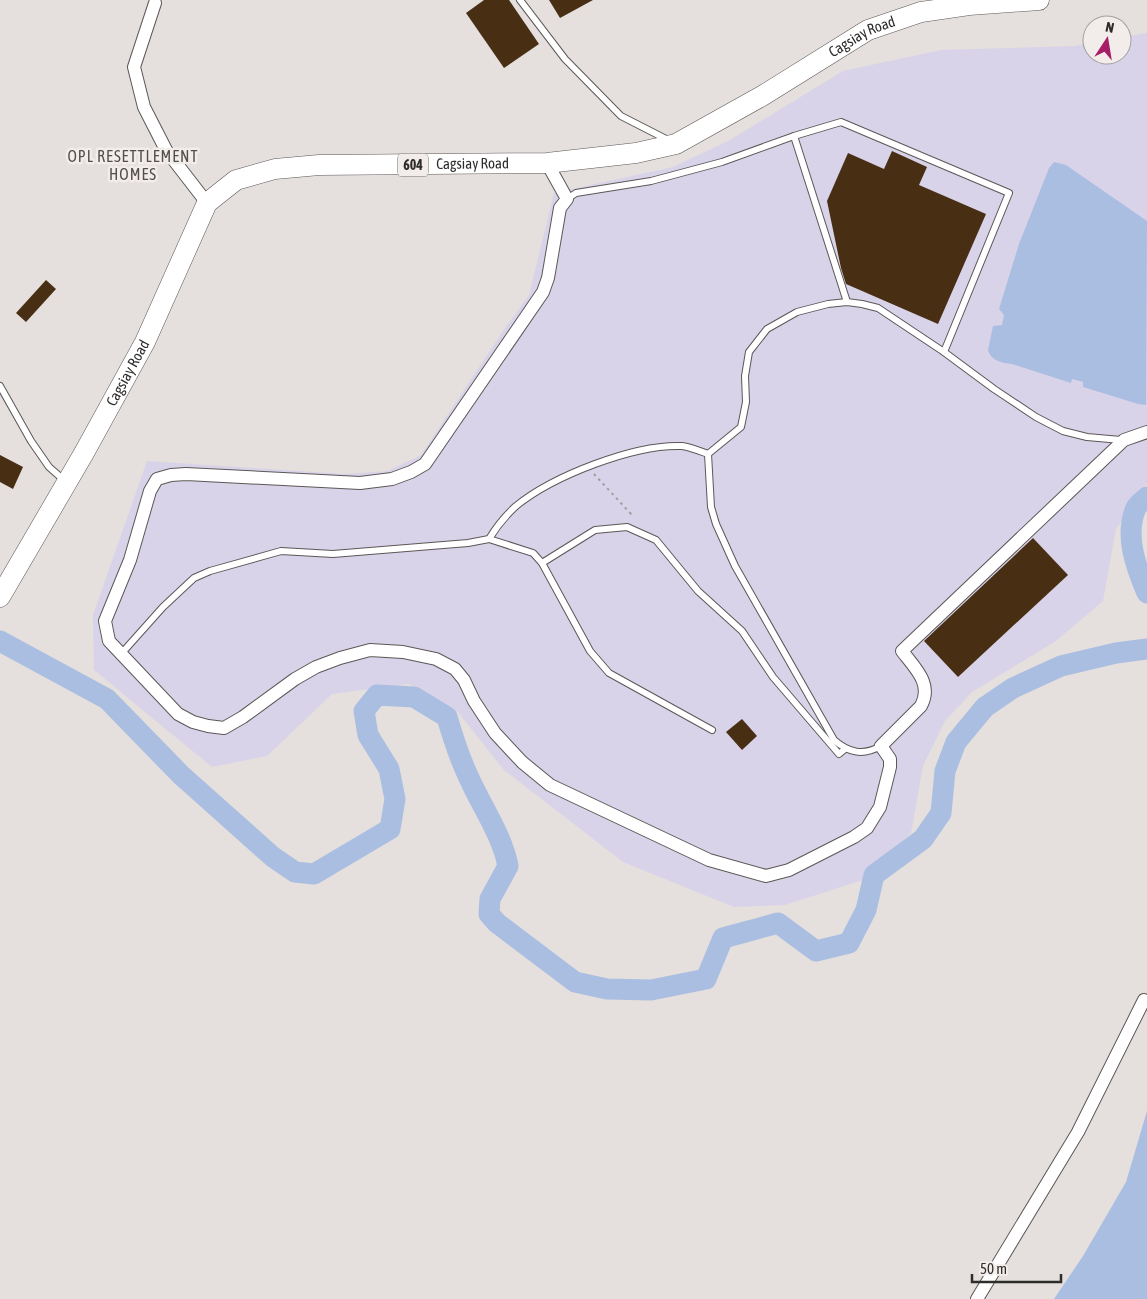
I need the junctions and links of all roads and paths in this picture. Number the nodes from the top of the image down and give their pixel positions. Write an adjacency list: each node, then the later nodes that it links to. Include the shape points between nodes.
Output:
1 (520, 0): 5 (lane, via 565,59 621,116)
2 (1039, 0): 5 (main road, Cagsiay Road / 604, via 921,12 868,30 762,96)
3 (155, 3): 8 (street, via 134,67 144,107 166,150)
4 (794, 136): 7 (lane, via 722,162 651,181 576,193); 9 (lane); 10 (lane, via 841,122 1009,193)
5 (676, 144): 6 (main road, Cagsiay Road / 604, via 636,153)
6 (547, 163): 7 (street); 8 (main road, Cagsiay Road / 604, via 318,165 275,169 236,180)
7 (567, 199): 21 (street, via 560,208 543,292 425,464 392,479 360,483 186,474 157,479 105,621 109,640)
8 (207, 203): 16 (main road, Cagsiay Road / 604, via 145,342)
9 (847, 302): 10 (lane, via 878,308); 14 (lane, via 797,312 767,329 749,352 741,427)
10 (944, 352): 13 (lane, via 994,389 1063,431 1087,438)
11 (0, 386): 16 (lane, via 49,467)
12 (1147, 432): 13 (street)
13 (1124, 440): 23 (street, via 902,651 925,683 924,699 921,706)
14 (708, 454): 15 (lane, via 684,446 657,447); 24 (lane, via 711,507 735,566 834,740)
15 (587, 466): 17 (path, via 631,514); 18 (lane, via 517,506)
16 (67, 482): 20 (main road, Cagsiay Road / 604)
17 (627, 527): 19 (lane, via 595,530); 24 (lane, via 656,540 698,591 742,631 772,677 839,754)
18 (489, 538): 19 (lane, via 533,553); 21 (lane, via 468,543 333,554 281,551 210,571 194,578)
19 (542, 563): 22 (lane, via 590,651 609,673)
20 (0, 597)
21 (121, 654): 23 (street, via 178,714 193,722 224,728 295,679 340,658 370,650 436,659 455,668 495,733 522,762 550,785 709,860 766,876 789,870 866,828 880,807 890,767 890,759)
22 (712, 730)
23 (881, 746): 24 (lane, via 865,752)
24 (845, 750)
25 (1144, 1000): 26 (street, via 1078,1132)
26 (977, 1299)

